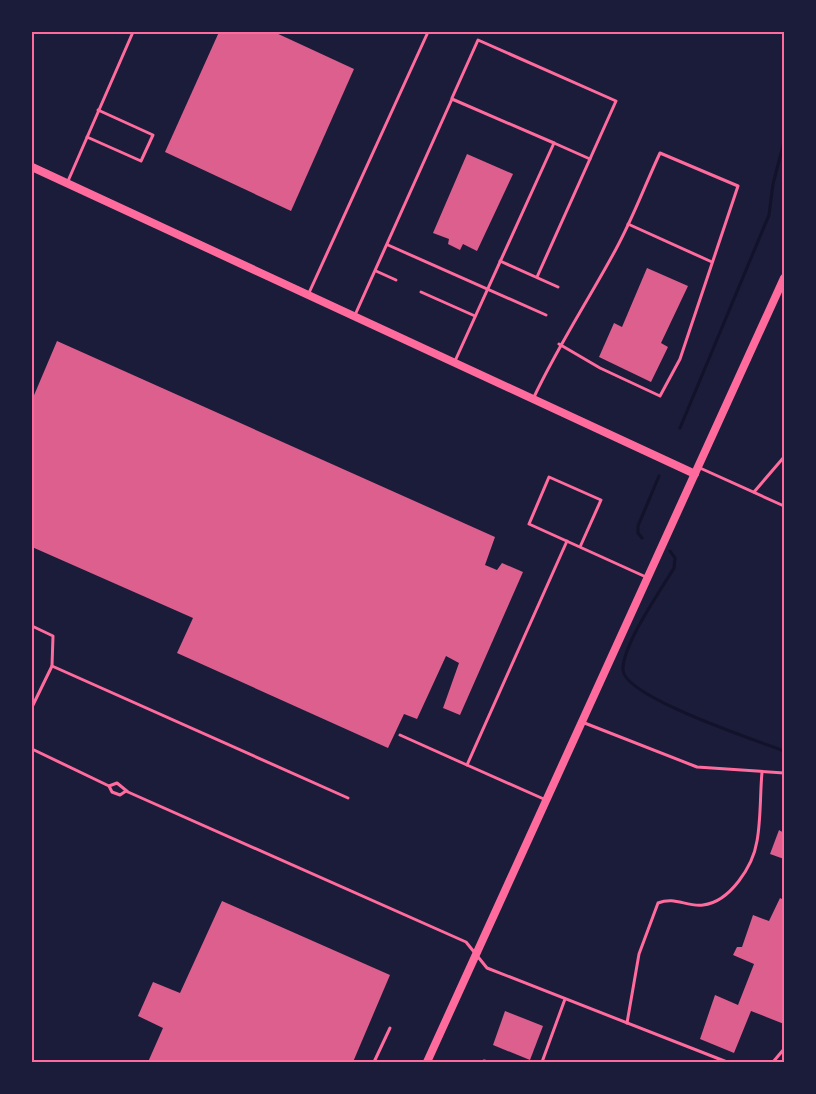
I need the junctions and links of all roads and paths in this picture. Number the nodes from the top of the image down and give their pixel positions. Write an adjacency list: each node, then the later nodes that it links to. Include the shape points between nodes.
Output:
1 (133, 32): 4 (lane)
2 (428, 32): 21 (lane)
3 (452, 99): 6 (lane); 7 (lane, via 478,40 616,101); 11 (lane)
4 (98, 110): 5 (lane); 5 (lane, via 153,135 141,161)
5 (87, 137): 9 (lane)
6 (554, 143): 7 (lane); 12 (lane)
7 (590, 159): 15 (lane)
8 (32, 167): 9 (street)
9 (67, 183): 21 (street)
10 (628, 224): 13 (lane); 13 (lane, via 660,153 738,186); 25 (lane)
11 (388, 245): 14 (lane); 19 (lane)
12 (500, 261): 15 (lane); 19 (lane)
13 (712, 262): 25 (lane, via 680,359 660,396)
14 (375, 271): 17 (lane); 23 (lane)
15 (537, 277): 18 (lane)
16 (784, 278): 29 (main road)
17 (396, 280)
18 (558, 287)
19 (487, 289): 22 (lane); 24 (lane)
20 (421, 292): 24 (lane)
21 (308, 295): 23 (street)
22 (546, 315)
23 (355, 316): 26 (street)
24 (475, 316): 26 (lane)
25 (559, 345): 27 (lane)
26 (454, 362): 27 (street)
27 (533, 399): 29 (street)
28 (784, 457): 30 (lane)
29 (697, 470): 30 (lane); 34 (main road)
30 (754, 492): 31 (lane)
31 (784, 506)
32 (567, 541): 33 (lane); 33 (lane, via 529,524 549,477 602,500); 41 (lane)
33 (580, 547): 34 (lane)
34 (648, 578): 38 (main road)
35 (32, 626): 36 (lane, via 52,636)
36 (52, 666): 37 (lane); 46 (lane)
37 (32, 707)
38 (582, 722): 42 (lane, via 697,767); 47 (main road)
39 (400, 735): 41 (lane)
40 (32, 749): 44 (lane)
41 (467, 765): 47 (lane)
42 (762, 771): 43 (lane); 50 (lane, via 757,843 743,875 723,898 703,905 669,899 658,903 639,954)
43 (784, 773)
44 (109, 786): 45 (lane, via 117,783); 45 (lane, via 120,795)
45 (126, 791): 48 (lane, via 466,942)
46 (348, 798)
47 (546, 800): 48 (main road)
48 (477, 955): 49 (lane, via 487,969); 54 (main road)
49 (565, 999): 50 (lane); 55 (lane)
50 (627, 1023): 56 (lane)
51 (390, 1028): 53 (lane)
52 (784, 1049): 57 (lane)
53 (374, 1062)
54 (427, 1062)
55 (542, 1062)
56 (728, 1062)
57 (773, 1062)

